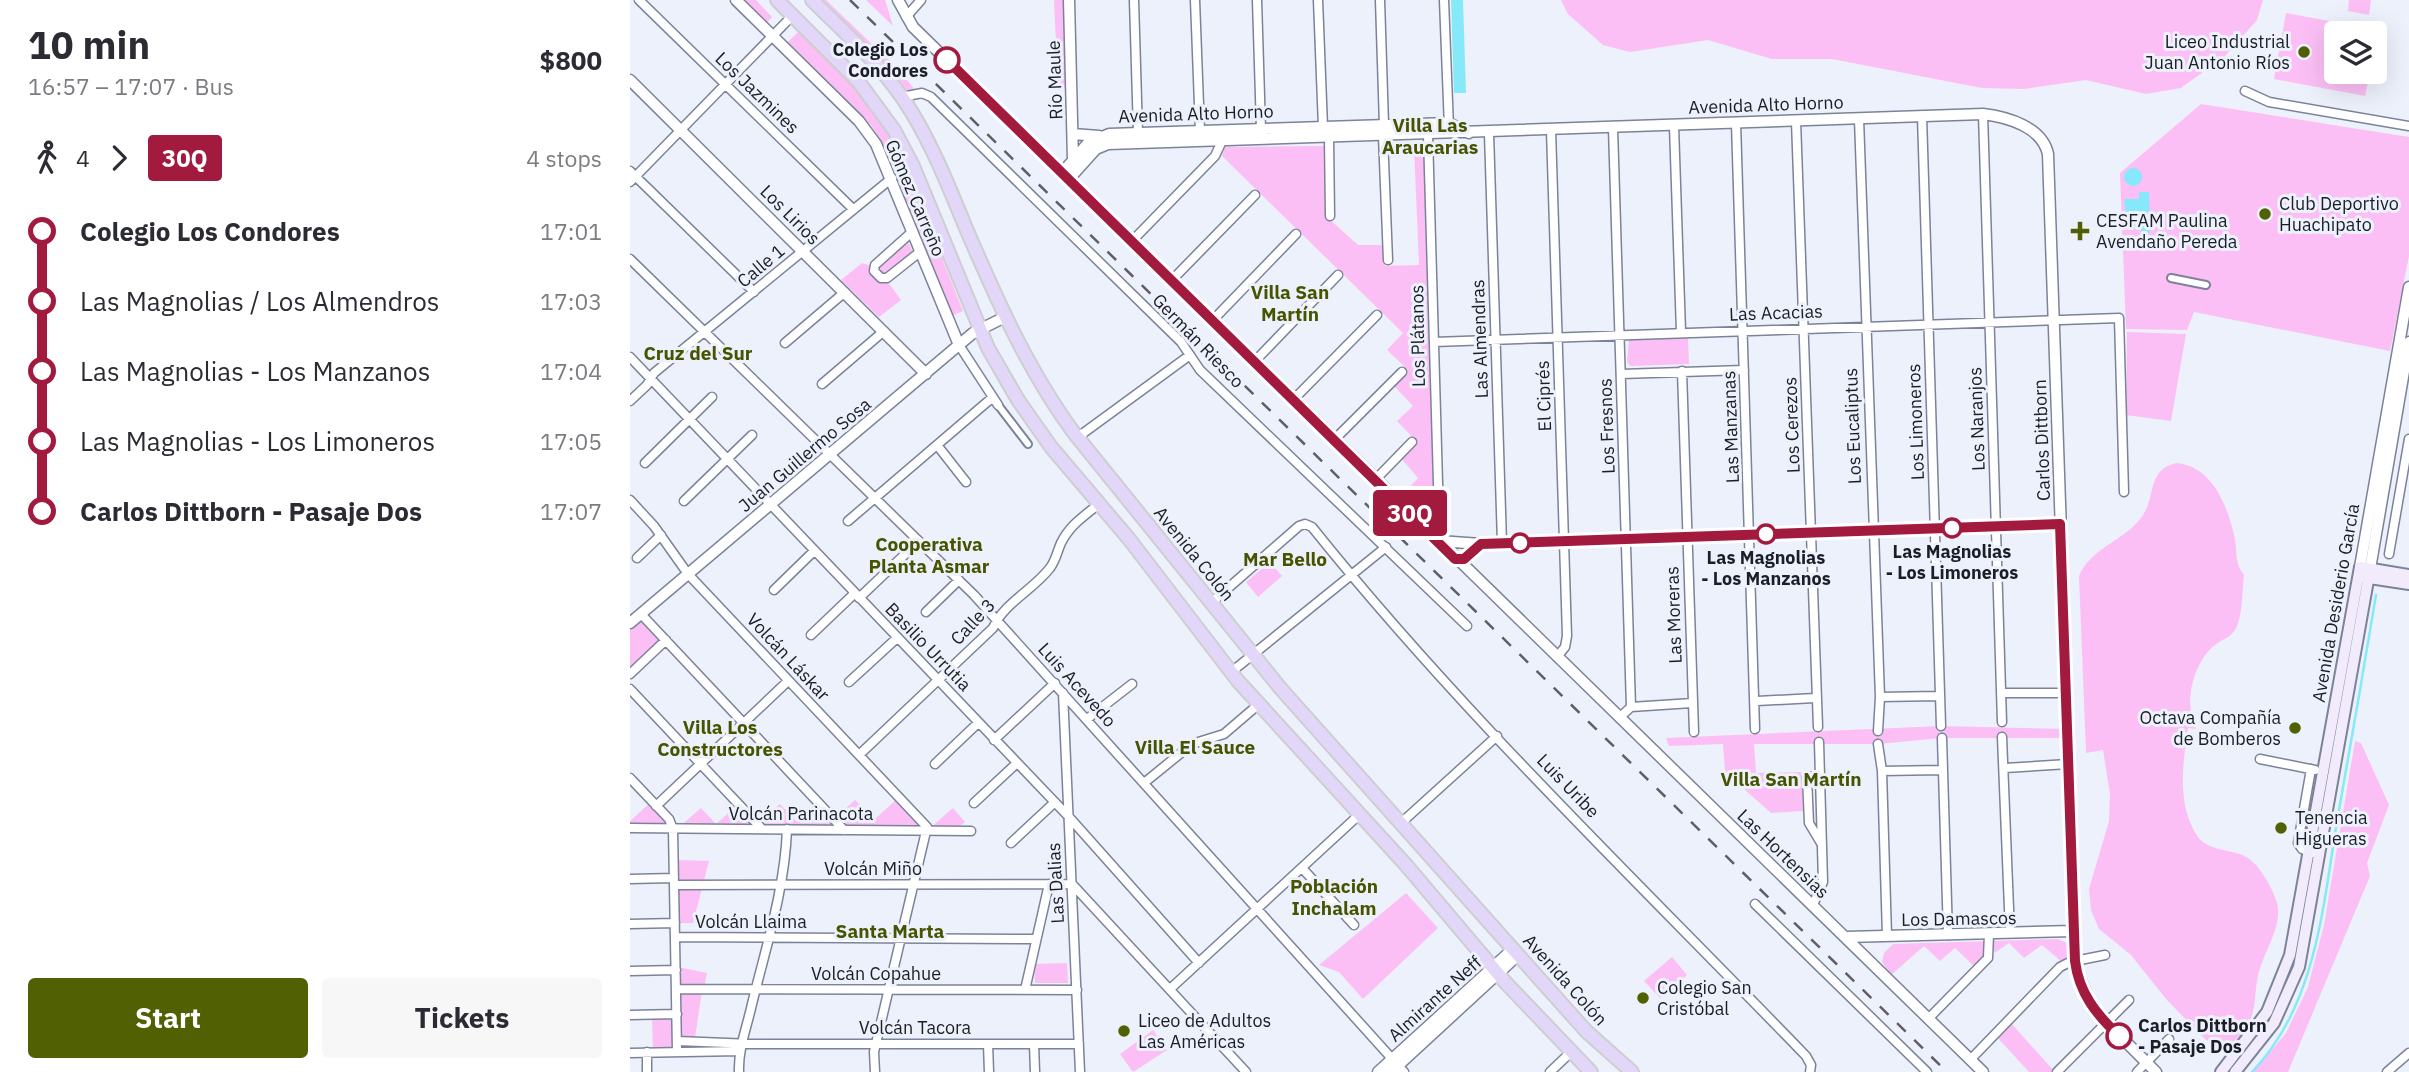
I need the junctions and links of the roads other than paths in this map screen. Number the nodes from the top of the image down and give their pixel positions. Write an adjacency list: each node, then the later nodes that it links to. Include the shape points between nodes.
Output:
1 (639, 0): 18 (street, Los Jazmines)
2 (736, 0): 16 (street, Gómez Carreño)
3 (777, 0): 14 (main road)
4 (812, 0): 20 (main road, Avenida Colón)
5 (898, 0): 15 (street, Las Hortensias)
6 (921, 0): 15 (street)
7 (1069, 0): 37 (street, Río Maule)
8 (1134, 0): 40 (street)
9 (1195, 0): 33 (street)
10 (1257, 0): 30 (street)
11 (1318, 0): 28 (street)
12 (1380, 0): 34 (street)
13 (1444, 0): 31 (street)
14 (793, 15): 16 (street); 73 (main road, via 858,80 894,130)
15 (906, 18): 45 (street, Las Hortensias)
16 (773, 36): 18 (street); 47 (street, Gómez Carreño, via 866,128)
17 (630, 80): 32 (street, Los Lirios)
18 (726, 85): 32 (street); 49 (street, Los Jazmines)
19 (2245, 91): 27 (street, via 2269,102)
20 (902, 97): 66 (main road, Avenida Colón, via 931,148); 85 (street, Germán Riesco, via 922,93 931,97)
21 (1983, 114): 22 (street, Avenida Alto Horno); 43 (street, Avenida Alto Horno, via 2026,128 2042,140); 69 (street, Los Naranjos)
22 (1922, 117): 23 (street, Avenida Alto Horno); 70 (street, Los Limoneros)
23 (1859, 119): 24 (street, Avenida Alto Horno); 71 (street, Los Eucaliptus)
24 (1796, 121): 25 (street, Avenida Alto Horno); 72 (street, Los Cerezos)
25 (1736, 124): 26 (street, Avenida Alto Horno); 74 (street, Las Manzanas)
26 (1674, 126): 29 (street, Avenida Alto Horno); 77 (street)
27 (2409, 126)
28 (1323, 127): 30 (street, Avenida Alto Horno); 34 (street, Avenida Alto Horno)
29 (1613, 128): 35 (street, Avenida Alto Horno); 78 (street, Los Fresnos)
30 (1261, 129): 33 (street, Avenida Alto Horno)
31 (1449, 129): 34 (street, Avenida Alto Horno); 36 (street, Avenida Alto Horno); 38 (street, Avenida Alto Horno)
32 (681, 130): 46 (street); 54 (street, Los Lirios)
33 (1200, 131): 40 (street, Avenida Alto Horno)
34 (1384, 131): 38 (street, Avenida Alto Horno); 41 (street, Avenida Alto Horno); 57 (street)
35 (1551, 131): 36 (street, Avenida Alto Horno); 79 (street, El Ciprés)
36 (1489, 133): 80 (street, Las Almendras)
37 (1073, 134): 39 (street); 44 (street, Río Maule)
38 (1428, 135): 82 (street, Los Plátanos)
39 (1099, 136): 40 (street, Avenida Alto Horno); 44 (street, Avenida Alto Horno)
40 (1138, 138): 42 (street, Avenida Alto Horno); 45 (street, Avenida Alto Horno, via 1102,145)
41 (1329, 138): 42 (street, Avenida Alto Horno); 50 (street)
42 (1222, 141): 53 (street, via 1216,156)
43 (2048, 154): 68 (street, Carlos Dittborn)
44 (1073, 160): 45 (street, Avenida Alto Horno)
45 (1065, 176): 53 (street, Las Hortensias)
46 (632, 177): 63 (street)
47 (892, 178): 49 (street, Calle 1); 51 (street, Gómez Carreño)
48 (1255, 195): 60 (street)
49 (853, 209): 54 (street, Calle 1)
50 (1330, 216)
51 (913, 232): 55 (street, Gómez Carreño); 55 (street, via 874,266 877,275 887,278)
52 (1296, 234): 67 (street)
53 (1132, 241): 60 (street, Las Hortensias)
54 (804, 250): 63 (street, Calle 1); 64 (street, Los Lirios)
55 (921, 251): 84 (street, Gómez Carreño)
56 (630, 259): 75 (street)
57 (1388, 260)
58 (1338, 275): 87 (street)
59 (2171, 278): 61 (street)
60 (1172, 280): 67 (street, Las Hortensias)
61 (2206, 285)
62 (2409, 290): 109 (street, Avenida Desiderio García)
63 (754, 292): 75 (street, Calle 1)
64 (845, 292): 76 (street, Los Lirios); 81 (street)
65 (1377, 315): 96 (street)
66 (1005, 317): 73 (street, Juan Guillermo Sosa); 101 (main road, Avenida Colón)
67 (1213, 320): 87 (street, Las Hortensias)
68 (2054, 320): 69 (street, Las Acacias); 113 (street, Las Acacias, via 2119,318); 120 (street, Carlos Dittborn)
69 (1990, 322): 70 (street, Las Acacias); 121 (street, Los Naranjos)
70 (1928, 324): 71 (street, Las Acacias); 122 (street, Los Limoneros)
71 (1866, 326): 72 (street, Las Acacias); 123 (street, Los Eucaliptus)
72 (1804, 328): 74 (street, Las Acacias); 124 (street, Los Cerezos)
73 (979, 329): 84 (street, Juan Guillermo Sosa); 117 (main road, via 1030,418)
74 (1744, 330): 77 (street, Las Acacias); 88 (street, Las Manzanas)
75 (704, 331): 93 (street, Calle 1); 107 (street)
76 (884, 331): 91 (street, Los Lirios); 94 (street)
77 (1681, 332): 78 (street, Las Acacias)
78 (1619, 334): 79 (street, Las Acacias); 92 (street, Los Fresnos)
79 (1558, 337): 80 (street, Las Acacias); 131 (street, El Ciprés)
80 (1496, 338): 82 (street, Las Acacias); 132 (street, Las Almendras)
81 (785, 342)
82 (1434, 342): 128 (street, Los Plátanos)
83 (2409, 342): 109 (street, Avenida Desiderio García)
84 (959, 345): 91 (street, Juan Guillermo Sosa); 98 (street, Gómez Carreño)
85 (1190, 355): 101 (street); 133 (street, Germán Riesco, via 1200,370)
86 (630, 357): 93 (street, Basilio Urrutia)
87 (1255, 361): 96 (street, Las Hortensias)
88 (1744, 370): 89 (street); 126 (street, Las Manzanas)
89 (1682, 371): 92 (street); 127 (street, Las Moreras)
90 (1402, 372): 102 (street)
91 (926, 374): 107 (street, Juan Guillermo Sosa)
92 (1621, 374): 129 (street, Los Fresnos)
93 (651, 378): 97 (street, Calle 1); 99 (street, Basilio Urrutia)
94 (822, 384)
95 (712, 397): 99 (street)
96 (1294, 399): 102 (street, Las Hortensias)
97 (630, 401)
98 (996, 401): 105 (street); 106 (street)
99 (689, 419): 108 (street, Basilio Urrutia); 110 (street)
100 (752, 435): 108 (street)
101 (1078, 437): 146 (main road, Avenida Colón)
102 (1335, 439): 111 (street, Las Hortensias)
103 (2409, 439): 136 (street)
104 (1412, 442): 111 (street)
105 (1028, 444)
106 (937, 445): 112 (street); 114 (street)
107 (830, 454): 114 (street, Luis Acevedo); 118 (street, Juan Guillermo Sosa)
108 (727, 459): 115 (street); 118 (street, Basilio Urrutia)
109 (2384, 459): 138 (street, Avenida Desiderio García)
110 (645, 463)
111 (1376, 479): 128 (street, Las Hortensias)
112 (966, 482)
113 (2124, 492)
114 (875, 498): 119 (street); 130 (street, Luis Acevedo)
115 (684, 501)
116 (631, 504): 125 (street, Volcán Láskar)
117 (1099, 504): 149 (street, Calle 3, via 1077,520 1045,574); 157 (main road)
118 (770, 505): 134 (street, Basilio Urrutia); 139 (street, Juan Guillermo Sosa)
119 (848, 521)
120 (2060, 524): 121 (street); 167 (street, Carlos Dittborn)
121 (1996, 526): 122 (street); 166 (street, Los Naranjos)
122 (1935, 528): 123 (street); 168 (street, Los Limoneros)
123 (1872, 531): 124 (street); 169 (street, Los Eucaliptus)
124 (1811, 533): 126 (street); 170 (street, Los Cerezos)
125 (661, 535): 137 (street); 139 (street, Volcán Láskar)
126 (1750, 535): 127 (street); 171 (street, Las Manzanas)
127 (1687, 537): 129 (street); 172 (street, Las Moreras)
128 (1436, 538): 135 (street, Las Hortensias)
129 (1626, 539): 131 (street); 174 (street, Los Fresnos)
130 (919, 541): 142 (street, Luis Acevedo); 145 (street)
131 (1564, 541): 132 (street); 156 (street, El Ciprés, via 1567,640)
132 (1502, 543): 135 (street)
133 (1386, 547): 140 (street); 151 (street, Germán Riesco)
134 (814, 551): 144 (street); 145 (street, Basilio Urrutia)
135 (1460, 551): 156 (street, Las Hortensias, via 1471,571)
136 (2389, 554)
137 (637, 558)
138 (2364, 572): 141 (main road); 143 (main road); 201 (main road, Avenida Desiderio García)
139 (688, 574): 148 (street, Juan Guillermo Sosa); 159 (street, Volcán Láskar)
140 (1351, 575): 146 (street, Luis Uribe, via 1305,524); 155 (street); 185 (street, Luis Uribe)
141 (2409, 575)
142 (959, 580): 147 (street); 149 (street, Luis Acevedo)
143 (2409, 584)
144 (774, 590)
145 (857, 596): 152 (street); 153 (street, Basilio Urrutia)
146 (1211, 603): 155 (main road, Avenida Colón)
147 (926, 612)
148 (641, 614): 150 (street, Juan Guillermo Sosa); 154 (street)
149 (997, 619): 160 (street, Calle 3); 162 (street, Luis Acevedo)
150 (630, 623)
151 (1467, 626)
152 (811, 635)
153 (897, 638): 160 (street, Basilio Urrutia); 161 (street)
154 (666, 640): 158 (street); 178 (street)
155 (1252, 655): 157 (street); 209 (main road, Avenida Colón)
156 (1557, 657): 175 (street, Las Hortensias)
157 (1230, 673): 173 (main road)
158 (630, 674)
159 (788, 681): 178 (street); 191 (street, Volcán Láskar)
160 (937, 681): 179 (street, Basilio Urrutia); 191 (street, Calle 3)
161 (849, 682)
162 (1055, 683): 165 (street, Luis Acevedo); 188 (street)
163 (1132, 684): 176 (street)
164 (630, 689): 194 (street)
165 (1063, 693): 176 (street, Luis Acevedo); 208 (street, Las Dalias)
166 (2002, 693): 167 (street); 177 (street, Los Naranjos)
167 (2065, 693): 196 (street, Carlos Dittborn)
168 (1938, 696): 169 (street); 180 (street, Los Limoneros)
169 (1880, 697): 183 (street, Los Eucaliptus)
170 (1815, 698): 171 (street); 181 (street, Los Cerezos)
171 (1757, 701): 182 (street, Las Manzanas)
172 (1692, 703): 174 (street); 184 (street, Las Moreras)
173 (1259, 704): 203 (street, via 1224,734 1192,744); 207 (main road)
174 (1631, 707): 175 (street)
175 (1620, 717): 227 (street, Las Hortensias)
176 (1087, 719): 203 (street, Luis Acevedo)
177 (2002, 722)
178 (744, 723): 194 (street); 214 (street)
179 (978, 723): 188 (street, Basilio Urrutia); 195 (street)
180 (1941, 726)
181 (1818, 727)
182 (1755, 729)
183 (1878, 731)
184 (1695, 732)
185 (1497, 736): 209 (street); 278 (street, Luis Uribe, via 1806,1056)
186 (2002, 737): 197 (street)
187 (1942, 738): 199 (street)
188 (994, 740): 193 (street, Basilio Urrutia)
189 (1819, 742): 227 (street, via 1822,887)
190 (1878, 744): 200 (street)
191 (859, 755): 215 (street, Volcán Láskar)
192 (2260, 759): 198 (street)
193 (1017, 763): 204 (street, Basilio Urrutia); 205 (street)
194 (700, 764): 206 (street); 212 (street)
195 (935, 764)
196 (2068, 764): 197 (street); 232 (street, Carlos Dittborn)
197 (2005, 768): 233 (street)
198 (2311, 769): 201 (street); 218 (street, via 2298,843)
199 (1941, 770): 200 (street); 235 (street)
200 (1882, 771): 236 (street)
201 (2329, 772): 218 (main road, Avenida Desiderio García)
202 (630, 778): 206 (street)
203 (1144, 783): 228 (street, Luis Acevedo)
204 (1055, 802): 208 (street, Basilio Urrutia); 217 (street)
205 (974, 803)
206 (656, 806): 211 (street)
207 (1360, 814): 219 (street); 248 (main road)
208 (1069, 817): 223 (street, Las Dalias); 245 (street, Basilio Urrutia)
209 (1401, 823): 242 (main road, Avenida Colón)
210 (630, 828): 211 (street, Volcán Parinacota)
211 (673, 829): 212 (street, Volcán Parinacota); 221 (street)
212 (762, 829): 213 (street, Volcán Parinacota)
213 (787, 830): 214 (street, Volcán Parinacota); 224 (street)
214 (844, 830): 215 (street, Volcán Parinacota)
215 (928, 831): 216 (street, Volcán Parinacota); 225 (street)
216 (971, 831)
217 (1011, 843)
218 (2315, 853): 260 (main road, Avenida Desiderio García, via 2286,970)
219 (1302, 868): 228 (street); 231 (street)
220 (630, 879): 221 (street, Volcán Miño)
221 (674, 882): 224 (street, Volcán Miño); 229 (street)
222 (1049, 884): 223 (street, Volcán Miño); 225 (street, Volcán Miño); 241 (street)
223 (1072, 884): 251 (street); 254 (street, Las Dalias)
224 (780, 885): 225 (street, Volcán Miño); 239 (street)
225 (915, 885): 240 (street)
226 (1755, 904): 290 (street)
227 (1813, 905): 238 (street, Las Hortensias)
228 (1257, 909): 245 (street); 276 (street, Luis Acevedo)
229 (675, 923): 230 (street, Volcán Llaima); 237 (street)
230 (630, 924)
231 (1354, 925)
232 (2073, 931): 233 (street, Los Damascos); 244 (street, Carlos Dittborn)
233 (2010, 933): 234 (street, Los Damascos)
234 (1989, 934): 235 (street, Los Damascos); 258 (street, via 1988,958)
235 (1948, 935): 236 (street, Los Damascos)
236 (1886, 936): 238 (street, Los Damascos)
237 (675, 937): 239 (street, Volcán Llaima); 246 (street)
238 (1846, 937): 258 (street, Las Hortensias)
239 (769, 938): 240 (street, Volcán Llaima); 250 (street)
240 (903, 939): 241 (street, Volcán Llaima); 252 (street)
241 (1036, 939): 253 (street)
242 (1515, 952): 248 (street, Almirante Neff); 289 (main road, Avenida Colón, via 1586,1031)
243 (2105, 955): 244 (street)
244 (2075, 961): 259 (street, Carlos Dittborn, via 2084,994); 274 (street, via 2060,967)
245 (1199, 962): 251 (street)
246 (676, 970): 247 (street); 249 (street)
247 (630, 971)
248 (1495, 971): 272 (main road); 276 (street, Almirante Neff)
249 (676, 989): 250 (street, Volcán Copahue); 256 (street)
250 (756, 989): 252 (street, Volcán Copahue); 263 (street)
251 (1170, 989): 285 (street)
252 (891, 990): 253 (street, Volcán Copahue); 264 (street)
253 (1025, 990): 254 (street, Volcán Copahue)
254 (1077, 990): 267 (street, Las Dalias)
255 (2129, 1000): 259 (street)
256 (677, 1014): 257 (street); 262 (street)
257 (630, 1015)
258 (1928, 1018): 274 (street, Las Hortensias)
259 (2105, 1023): 275 (street, Carlos Dittborn); 292 (street)
260 (2262, 1032): 295 (main road, Avenida Desiderio García); 296 (main road, Avenida Desiderio García)
261 (2169, 1039): 275 (street)
262 (677, 1041): 263 (street, Volcán Tacora); 268 (street)
263 (748, 1042): 264 (street, Volcán Tacora); 270 (street, Volcán Tacora)
264 (877, 1043): 265 (street, Volcán Tacora); 281 (street)
265 (988, 1044): 266 (street, Volcán Tacora); 282 (street)
266 (1034, 1044): 267 (street, Volcán Tacora); 283 (street)
267 (1079, 1044): 284 (street, Las Dalias)
268 (677, 1051): 269 (street); 270 (street)
269 (647, 1052): 271 (street); 279 (street)
270 (738, 1052): 280 (street)
271 (630, 1053)
272 (1570, 1053): 287 (street); 288 (main road)
273 (2409, 1053): 277 (street)
274 (1970, 1060): 291 (street, Las Hortensias)
275 (2146, 1062): 293 (street); 294 (street, Carlos Dittborn)
276 (1396, 1067): 286 (street, Almirante Neff)
277 (2397, 1069): 297 (street)
278 (1811, 1070)
279 (647, 1072)
280 (739, 1072)
281 (875, 1072)
282 (989, 1072)
283 (1035, 1072)
284 (1080, 1072)
285 (1246, 1072)
286 (1378, 1072)
287 (1550, 1072)
288 (1591, 1072)
289 (1632, 1072)
290 (1927, 1072)
291 (1983, 1072)
292 (2057, 1072)
293 (2137, 1072)
294 (2156, 1072)
295 (2221, 1072)
296 (2235, 1072)
297 (2387, 1072)

